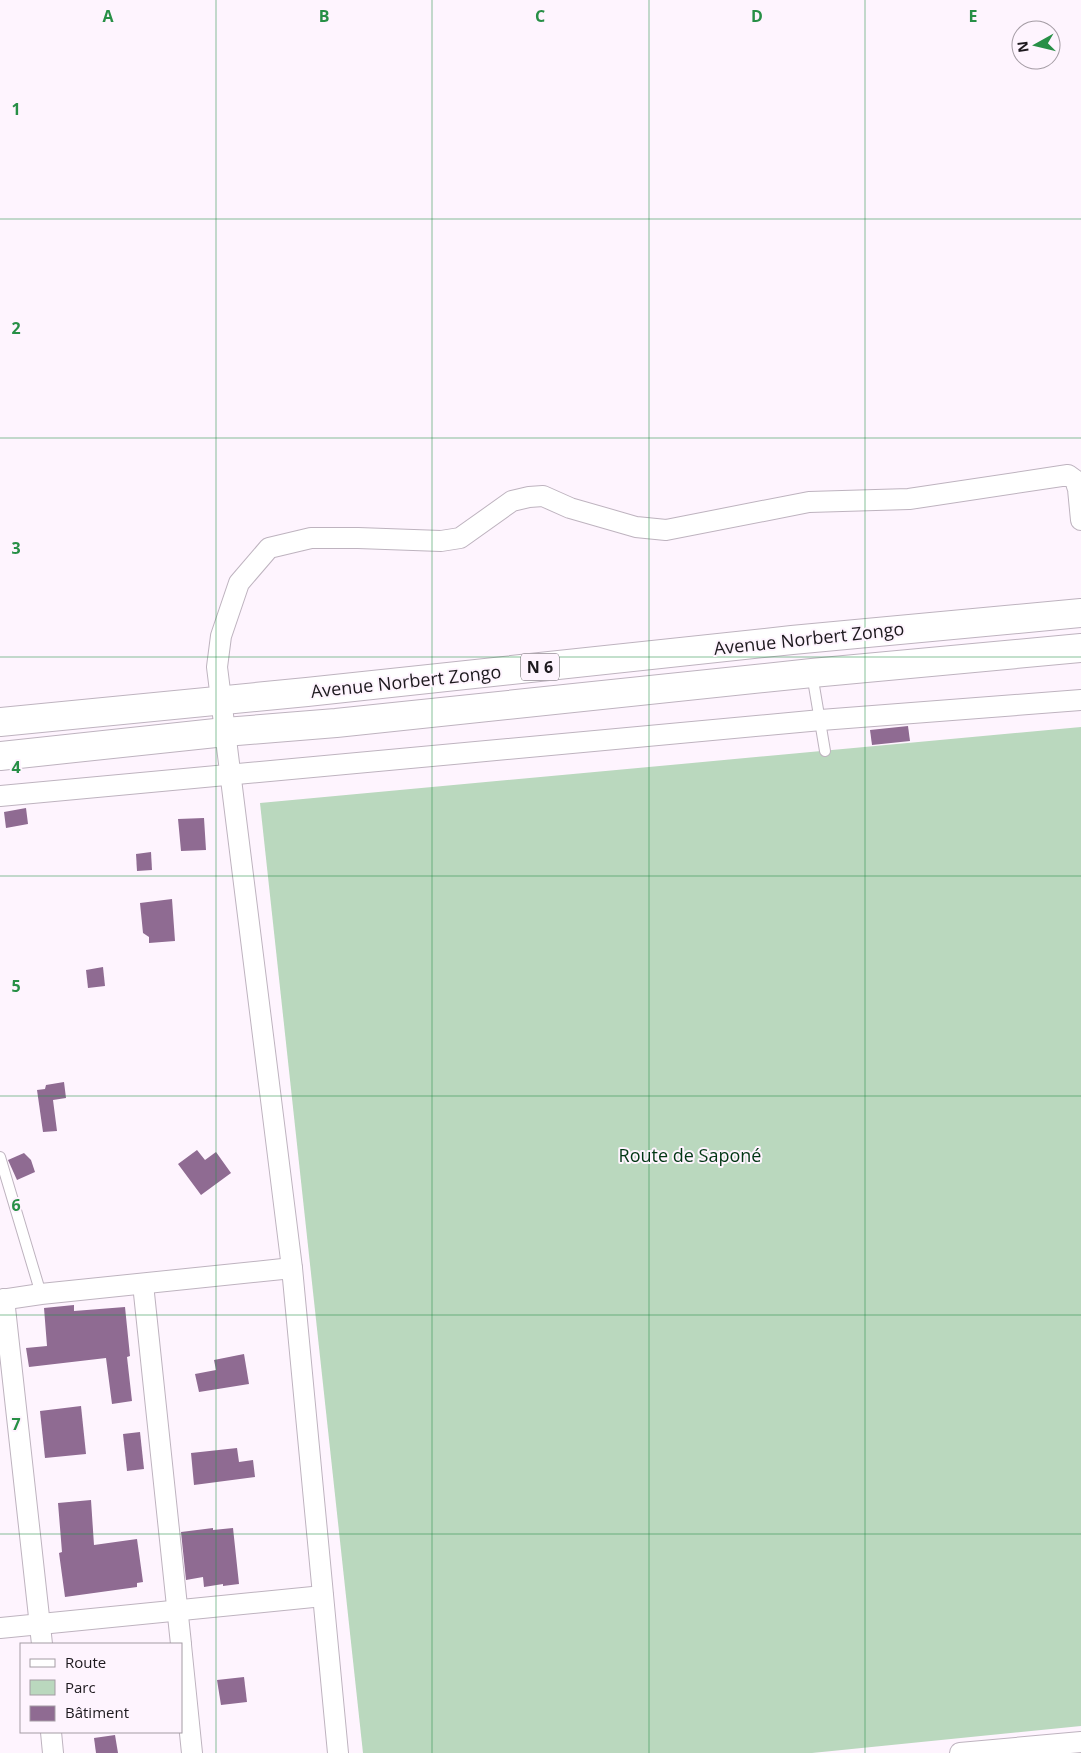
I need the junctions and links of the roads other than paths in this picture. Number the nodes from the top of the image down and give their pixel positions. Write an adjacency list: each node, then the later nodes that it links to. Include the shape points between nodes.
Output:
1 (1081, 520): 5 (street, via 1078,489 1075,480 1068,475 908,499 809,502 666,530 629,525 570,508 543,496 529,497 512,501 460,538 441,541 310,538 269,548 238,584 220,636 217,667)
2 (1081, 613): 5 (main road, Avenue Norbert Zongo / N 6)
3 (1081, 648): 4 (main road, Avenue Norbert Zongo / N 6)
4 (812, 673): 7 (lane); 9 (main road, Avenue Norbert Zongo / N 6)
5 (220, 700): 8 (main road, Avenue Norbert Zongo / N 6); 9 (street)
6 (1081, 700): 7 (street)
7 (821, 720): 10 (lane); 12 (street)
8 (0, 722)
9 (225, 732): 11 (main road, Avenue Norbert Zongo / N 6); 12 (street)
10 (825, 751)
11 (0, 756)
12 (230, 776): 13 (street); 15 (street)
13 (0, 796)
14 (0, 1157): 17 (lane)
15 (292, 1268): 16 (street); 19 (street)
16 (143, 1284): 17 (street); 20 (street)
17 (41, 1294): 18 (street)
18 (2, 1300): 21 (street)
19 (324, 1596): 20 (street); 30 (street)
20 (178, 1610): 21 (street); 24 (street)
21 (40, 1624): 22 (street); 23 (street)
22 (0, 1628)
23 (42, 1643)
24 (181, 1643)
25 (182, 1654): 29 (street)
26 (51, 1733): 28 (street)
27 (1080, 1745): 31 (street)
28 (53, 1753)
29 (192, 1753)
30 (338, 1753)
31 (960, 1753)

